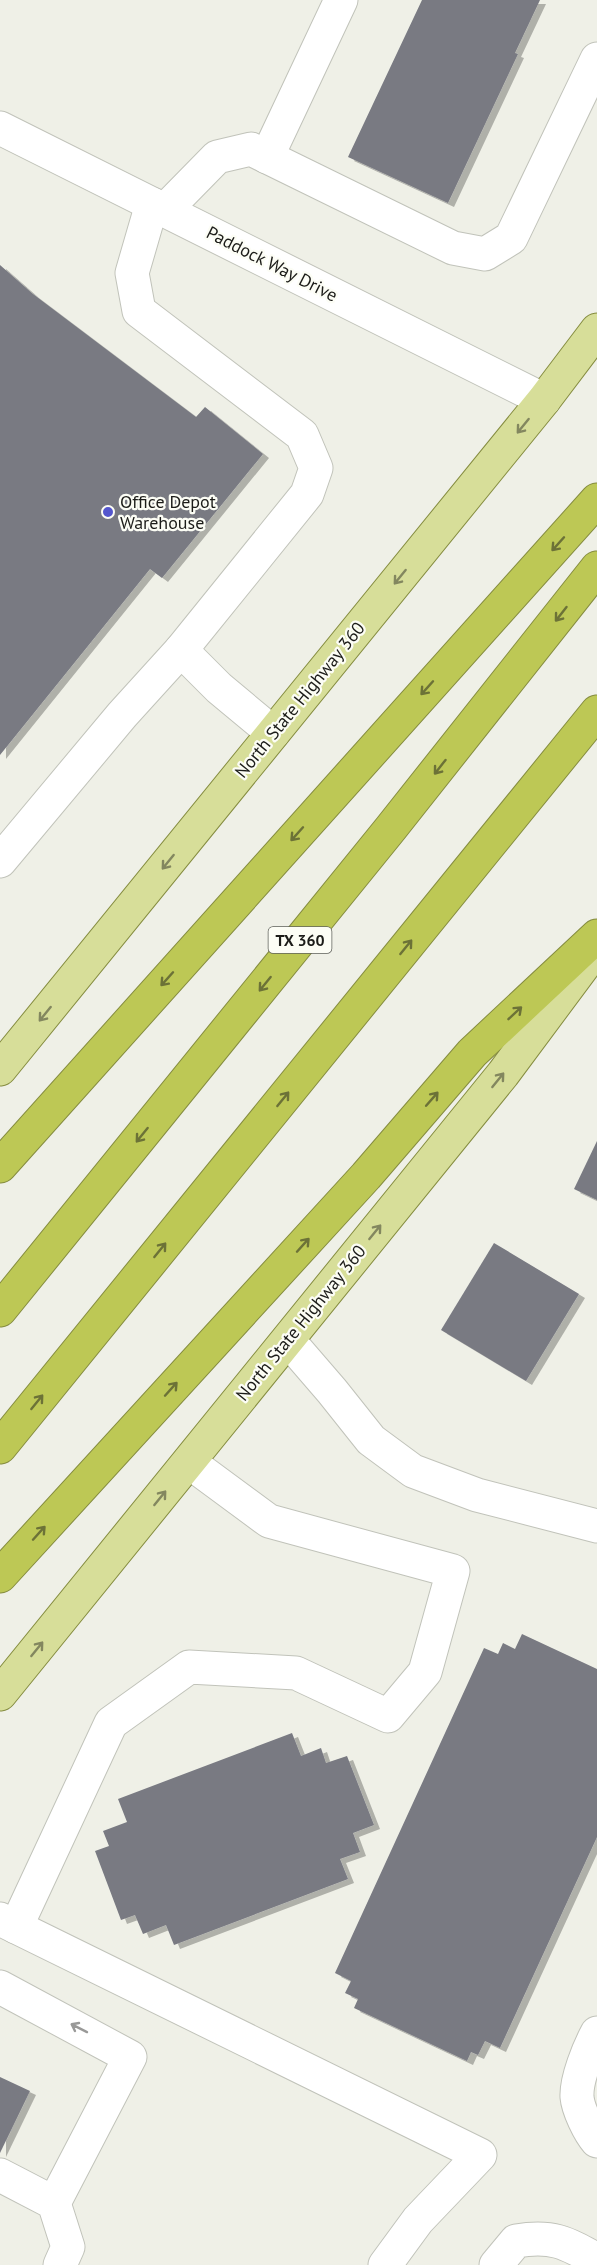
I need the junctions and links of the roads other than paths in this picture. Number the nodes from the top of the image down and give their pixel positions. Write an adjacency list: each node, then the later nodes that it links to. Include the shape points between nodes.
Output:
1 (341, 0): 4 (street)
2 (597, 59): 4 (street, via 511,237 485,254 453,249)
3 (0, 128): 5 (street, Paddock Way Drive)
4 (267, 157): 5 (street, via 251,149 218,157)
5 (159, 207): 7 (street, Paddock Way Drive); 10 (street, via 132,273 139,312 302,435 316,468 307,494)
6 (597, 330): 7 (main road, North State Highway 360)
7 (544, 400): 12 (main road, North State Highway 360, one-way to 12)
8 (597, 500): 17 (highway, one-way to 17)
9 (597, 568): 18 (highway, TX 360, one-way to 18)
10 (181, 650): 12 (street); 13 (street)
11 (597, 712): 20 (highway, one-way to 11)
12 (273, 733): 16 (main road, North State Highway 360, one-way to 16)
13 (0, 861)
14 (597, 936): 23 (highway, one-way to 14, via 366,1176 472,1053)
15 (597, 948): 19 (main road, North State Highway 360, one-way to 15, via 503,1074)
16 (0, 1069)
17 (0, 1166)
18 (0, 1310)
19 (288, 1340): 21 (main road, North State Highway 360); 22 (street, via 371,1440 412,1471 477,1495)
20 (0, 1447)
21 (189, 1462): 24 (main road, North State Highway 360, one-way to 21); 25 (street, via 269,1521 453,1572 425,1672 388,1716 296,1673 189,1667 111,1723)
22 (597, 1526)
23 (0, 1576)
24 (0, 1695)
25 (8, 1923): 33 (street, via 480,2155 418,2220)
26 (0, 1988): 30 (street, one-way to 26, via 130,2057)
27 (597, 2033): 28 (street, via 585,2055 577,2097)
28 (597, 2140)
29 (0, 2175): 30 (street)
30 (54, 2203): 32 (street, via 68,2247)
31 (597, 2260): 34 (street, via 554,2239 537,2238 516,2241)
32 (60, 2265)
33 (385, 2265)
34 (496, 2265)

